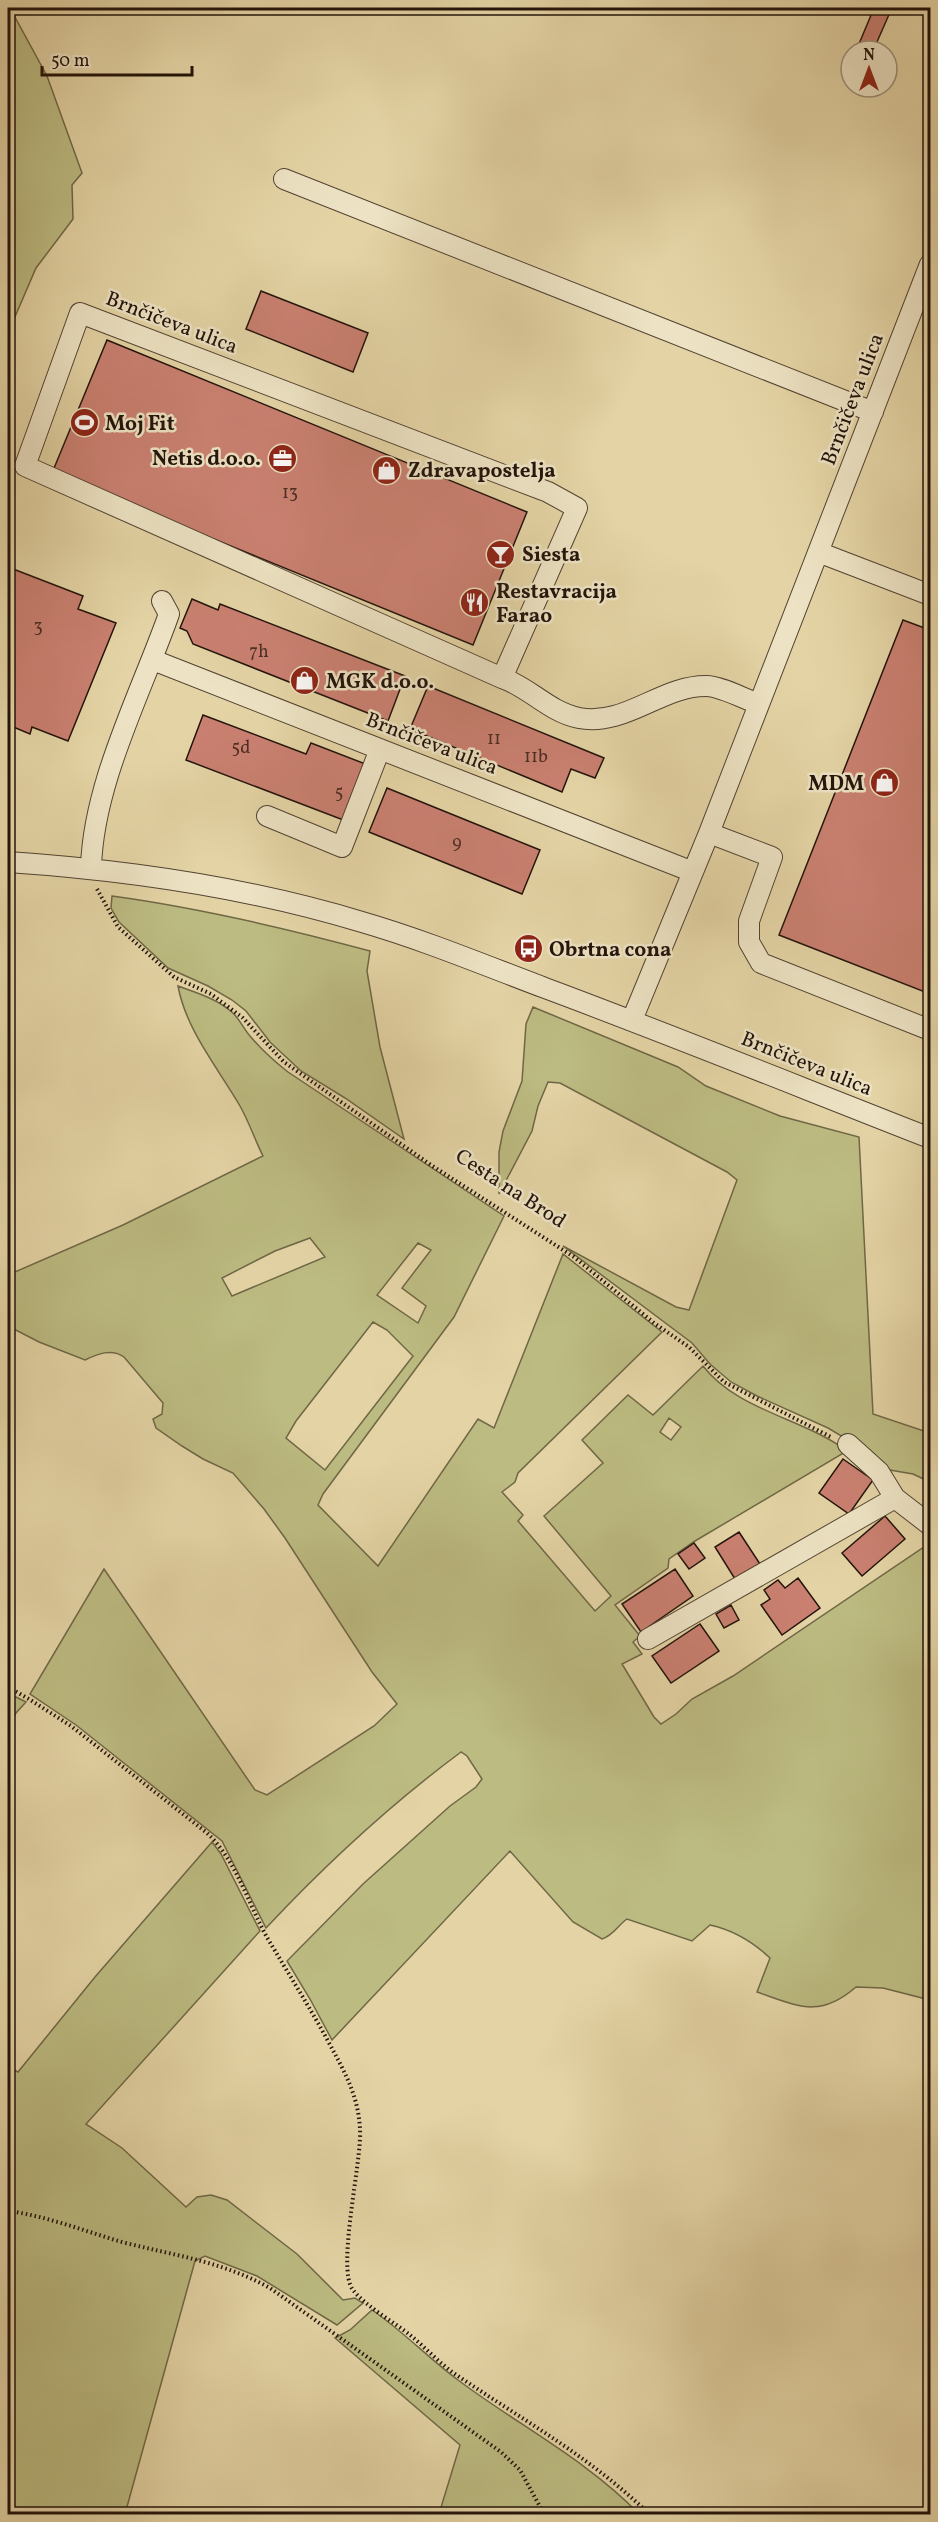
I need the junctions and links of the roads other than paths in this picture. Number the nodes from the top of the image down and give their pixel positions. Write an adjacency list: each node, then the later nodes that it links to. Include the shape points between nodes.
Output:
1 (284, 179): 3 (street)
2 (930, 264): 3 (street, Brnčičeva ulica)
3 (873, 412): 4 (street, Brnčičeva ulica)
4 (818, 552): 5 (street); 9 (street, Brnčičeva ulica)
5 (930, 595)
6 (162, 601): 7 (street, via 169,614)
7 (153, 660): 10 (street, Brnčičeva ulica); 15 (street, via 104,784 92,845)
8 (502, 678): 8 (street, Brnčičeva ulica, via 25,466 80,313 548,492 577,508); 9 (street, Brnčičeva ulica, via 578,718 624,714 683,688 709,686)
9 (759, 704): 12 (street, Brnčičeva ulica)
10 (380, 749): 11 (street, via 342,847); 14 (street, Brnčičeva ulica)
11 (267, 816)
12 (709, 833): 14 (street, Brnčičeva ulica); 17 (street, via 772,857 749,921 749,942 761,963)
13 (8, 862): 15 (street, Brnčičeva ulica)
14 (693, 872): 16 (street, Brnčičeva ulica)
15 (93, 876): 16 (street, Brnčičeva ulica, via 194,884 300,905 423,942)
16 (632, 1020): 18 (street, Brnčičeva ulica)
17 (930, 1030)
18 (930, 1138)
19 (848, 1444): 20 (street, via 879,1472)
20 (895, 1498): 21 (street); 22 (street)
21 (930, 1525)
22 (648, 1639)

